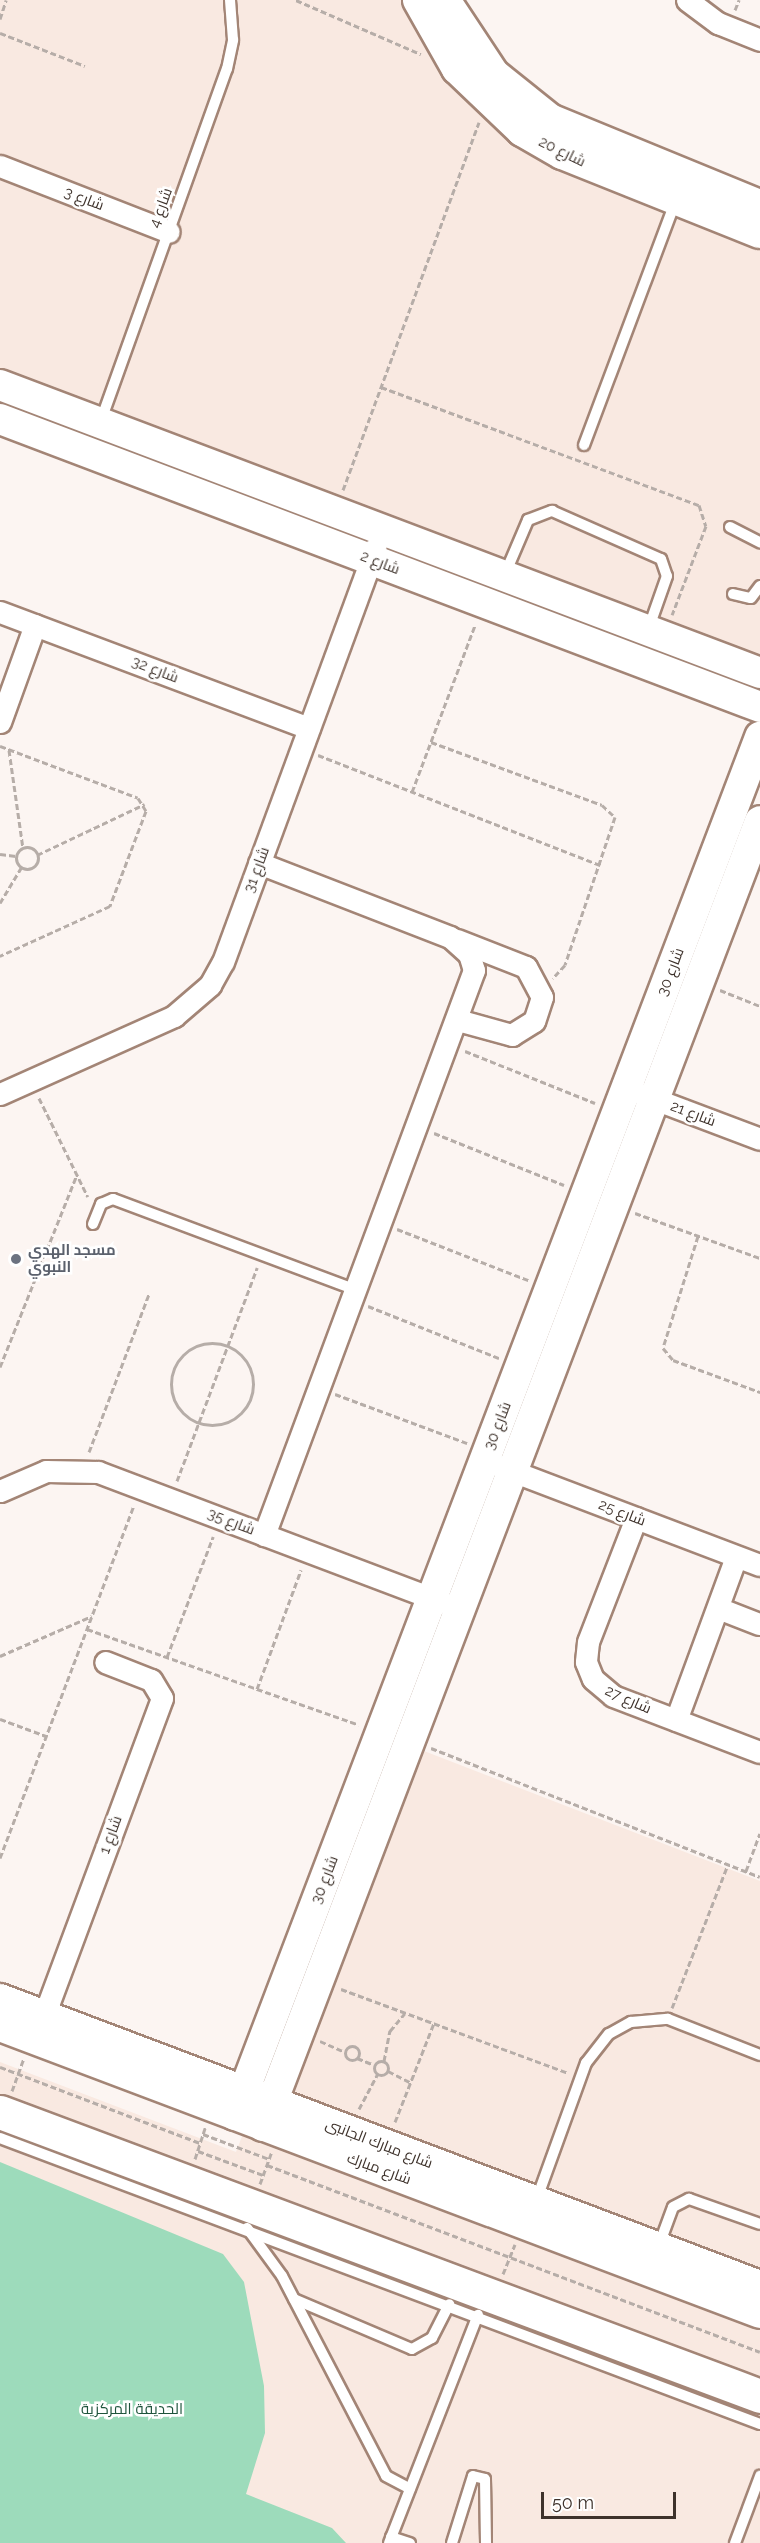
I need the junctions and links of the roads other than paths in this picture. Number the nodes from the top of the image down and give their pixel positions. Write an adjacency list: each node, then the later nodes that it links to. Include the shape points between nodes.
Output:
1 (230, 0): 9 (lane, شارع 4, via 231,55)
2 (418, 0): 7 (street, شارع 20, via 458,69 487,102 562,154)
3 (445, 0): 8 (street, شارع 20, via 486,65 550,119)
4 (687, 0): 5 (street, via 718,23)
5 (760, 40)
6 (0, 166): 9 (street, شارع 3)
7 (676, 200): 10 (street, شارع 20); 14 (lane)
8 (760, 205)
9 (169, 232): 13 (lane, شارع 4)
10 (760, 233)
11 (0, 385): 13 (street)
12 (0, 419): 18 (street, شارع 2)
13 (100, 423): 16 (street)
14 (584, 445)
15 (730, 527): 17 (lane)
16 (383, 530): 18 (street, شارع 31); 19 (street)
17 (760, 542)
18 (372, 560): 26 (street, شارع 2); 28 (street, شارع 31)
19 (504, 576): 24 (street); 24 (lane, via 528,520 552,511 662,559 667,576)
20 (760, 586): 21 (lane, via 751,598)
21 (733, 594)
22 (0, 612): 23 (street, شارع 32)
23 (35, 625): 27 (street); 28 (street, شارع 32)
24 (656, 633): 25 (street)
25 (760, 673)
26 (760, 707)
27 (0, 722)
28 (309, 728): 31 (street, شارع 31)
29 (760, 737): 36 (street, شارع 30)
30 (760, 821): 35 (street, شارع 30)
31 (259, 863): 32 (street); 34 (street, شارع 31, via 223,962 199,997 174,1016)
32 (450, 938): 33 (street, via 469,954 474,970); 33 (street, via 526,967 538,980 538,1014 520,1032 503,1035)
33 (458, 1020): 39 (street)
34 (0, 1094)
35 (654, 1099): 36 (street, شارع 21); 37 (street, شارع 21); 41 (street, شارع 30)
36 (622, 1100): 40 (street, شارع 30)
37 (760, 1139)
38 (93, 1224): 39 (lane, via 97,1213 113,1199)
39 (354, 1295): 44 (street)
40 (486, 1456): 41 (street, شارع 25); 47 (street, شارع 30)
41 (512, 1471): 43 (street, شارع 25); 49 (street, شارع 30)
42 (1, 1488): 44 (street, شارع 35, via 46,1471 83,1469)
43 (636, 1518): 45 (street, شارع 25); 52 (street, شارع 27, via 588,1642 586,1662 605,1692)
44 (264, 1535): 47 (street, شارع 35)
45 (736, 1557): 46 (street, شارع 25); 48 (street)
46 (760, 1566)
47 (432, 1599): 49 (street, شارع 35); 59 (street, شارع 30, via 381,1733)
48 (718, 1608): 50 (street); 52 (street)
49 (460, 1609): 59 (street, شارع 30, via 318,1980)
50 (759, 1624)
51 (105, 1662): 56 (street, شارع 1, via 151,1680 162,1698)
52 (676, 1720): 53 (street, شارع 27)
53 (760, 1752)
54 (0, 1998): 56 (street)
55 (0, 2024): 56 (main road, شارع مبارك)
56 (37, 2030): 59 (main road, شارع مبارك)
57 (760, 2055): 61 (lane, via 668,2019 631,2022 609,2034 592,2052)
58 (1, 2121): 60 (lane); 60 (main road, via 193,2166)
59 (247, 2121): 61 (main road, شارع مبارك); 61 (street, شارع مبارك الجانبى, via 357,2135)
60 (249, 2202): 65 (lane); 66 (main road)
61 (529, 2212): 63 (street, شارع مبارك الجانبى); 67 (main road, شارع مبارك)
62 (760, 2224): 63 (lane, via 689,2199 673,2207)
63 (658, 2247): 64 (street, شارع مبارك الجانبى)
64 (760, 2286)
65 (294, 2299): 66 (lane, via 412,2349); 71 (lane, via 386,2476)
66 (477, 2302): 68 (main road); 69 (lane); 71 (lane)
67 (760, 2311)
68 (760, 2396)
69 (760, 2424)
70 (760, 2476): 76 (lane)
71 (410, 2490): 72 (lane)
72 (390, 2540): 73 (lane)
73 (410, 2543)
74 (452, 2543): 75 (lane, via 473,2476 485,2479)
75 (486, 2543)
76 (735, 2543)

